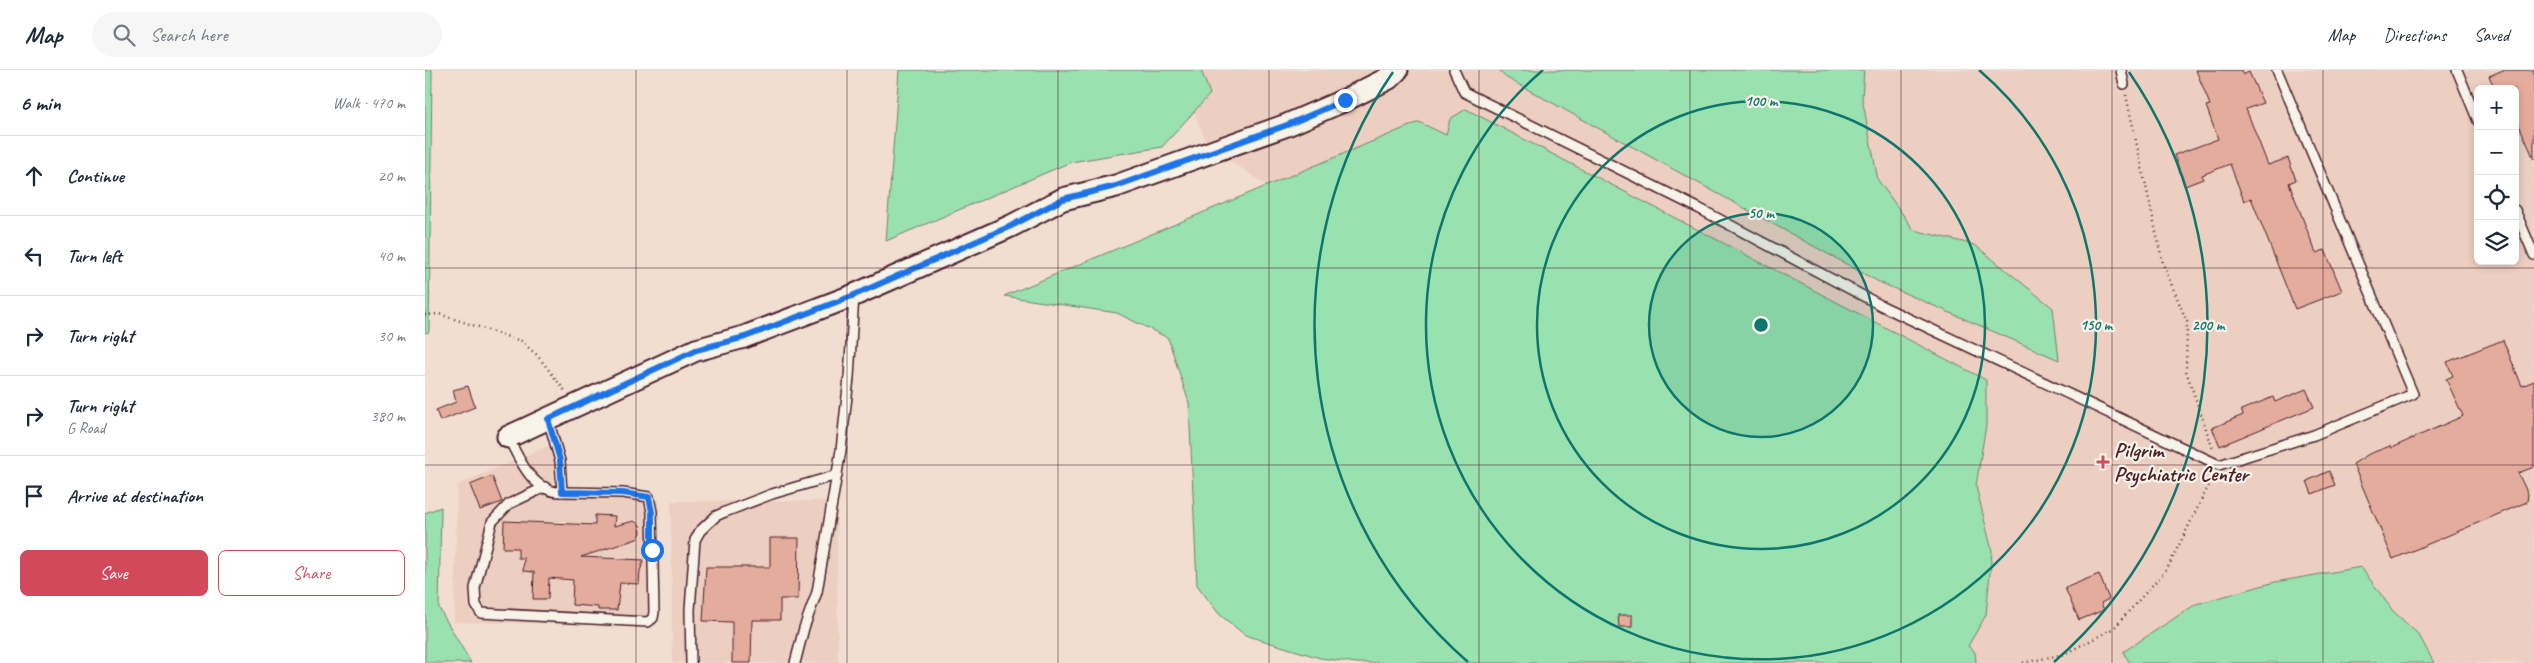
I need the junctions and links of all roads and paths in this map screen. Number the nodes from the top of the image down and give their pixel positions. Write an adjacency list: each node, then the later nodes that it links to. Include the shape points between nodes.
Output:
1 (1397, 70): 10 (street, via 1389,78 1345,100 1295,121 1116,186 1063,199 1011,226)
2 (1454, 70): 15 (lane, via 1464,92 1700,209 1882,306)
3 (2121, 70): 6 (lane)
4 (2277, 70): 15 (lane, via 2413,394 2314,436)
5 (2457, 70): 7 (lane)
6 (2124, 84): 15 (path, via 2163,264 2187,322 2186,371)
7 (2474, 111)
8 (2519, 219): 9 (lane)
9 (2534, 255)
10 (854, 294): 12 (street, via 745,337 696,350); 16 (lane, via 849,378)
11 (425, 315): 12 (path, via 439,314 521,341 537,354)
12 (577, 406): 13 (street)
13 (548, 419): 14 (street); 18 (lane, via 560,460)
14 (507, 437): 17 (lane, via 524,468)
15 (2219, 465): 21 (path, via 2167,568 2113,629 2064,654)
16 (837, 475): 19 (lane, via 725,512 700,531 695,540 690,610); 20 (lane, via 817,592)
17 (545, 487): 18 (lane); 18 (lane, via 509,504 492,522 475,588 476,605 481,614 648,622 654,612 649,497 623,493)
18 (562, 492)
19 (691, 663)
20 (795, 663)
21 (2023, 663)

